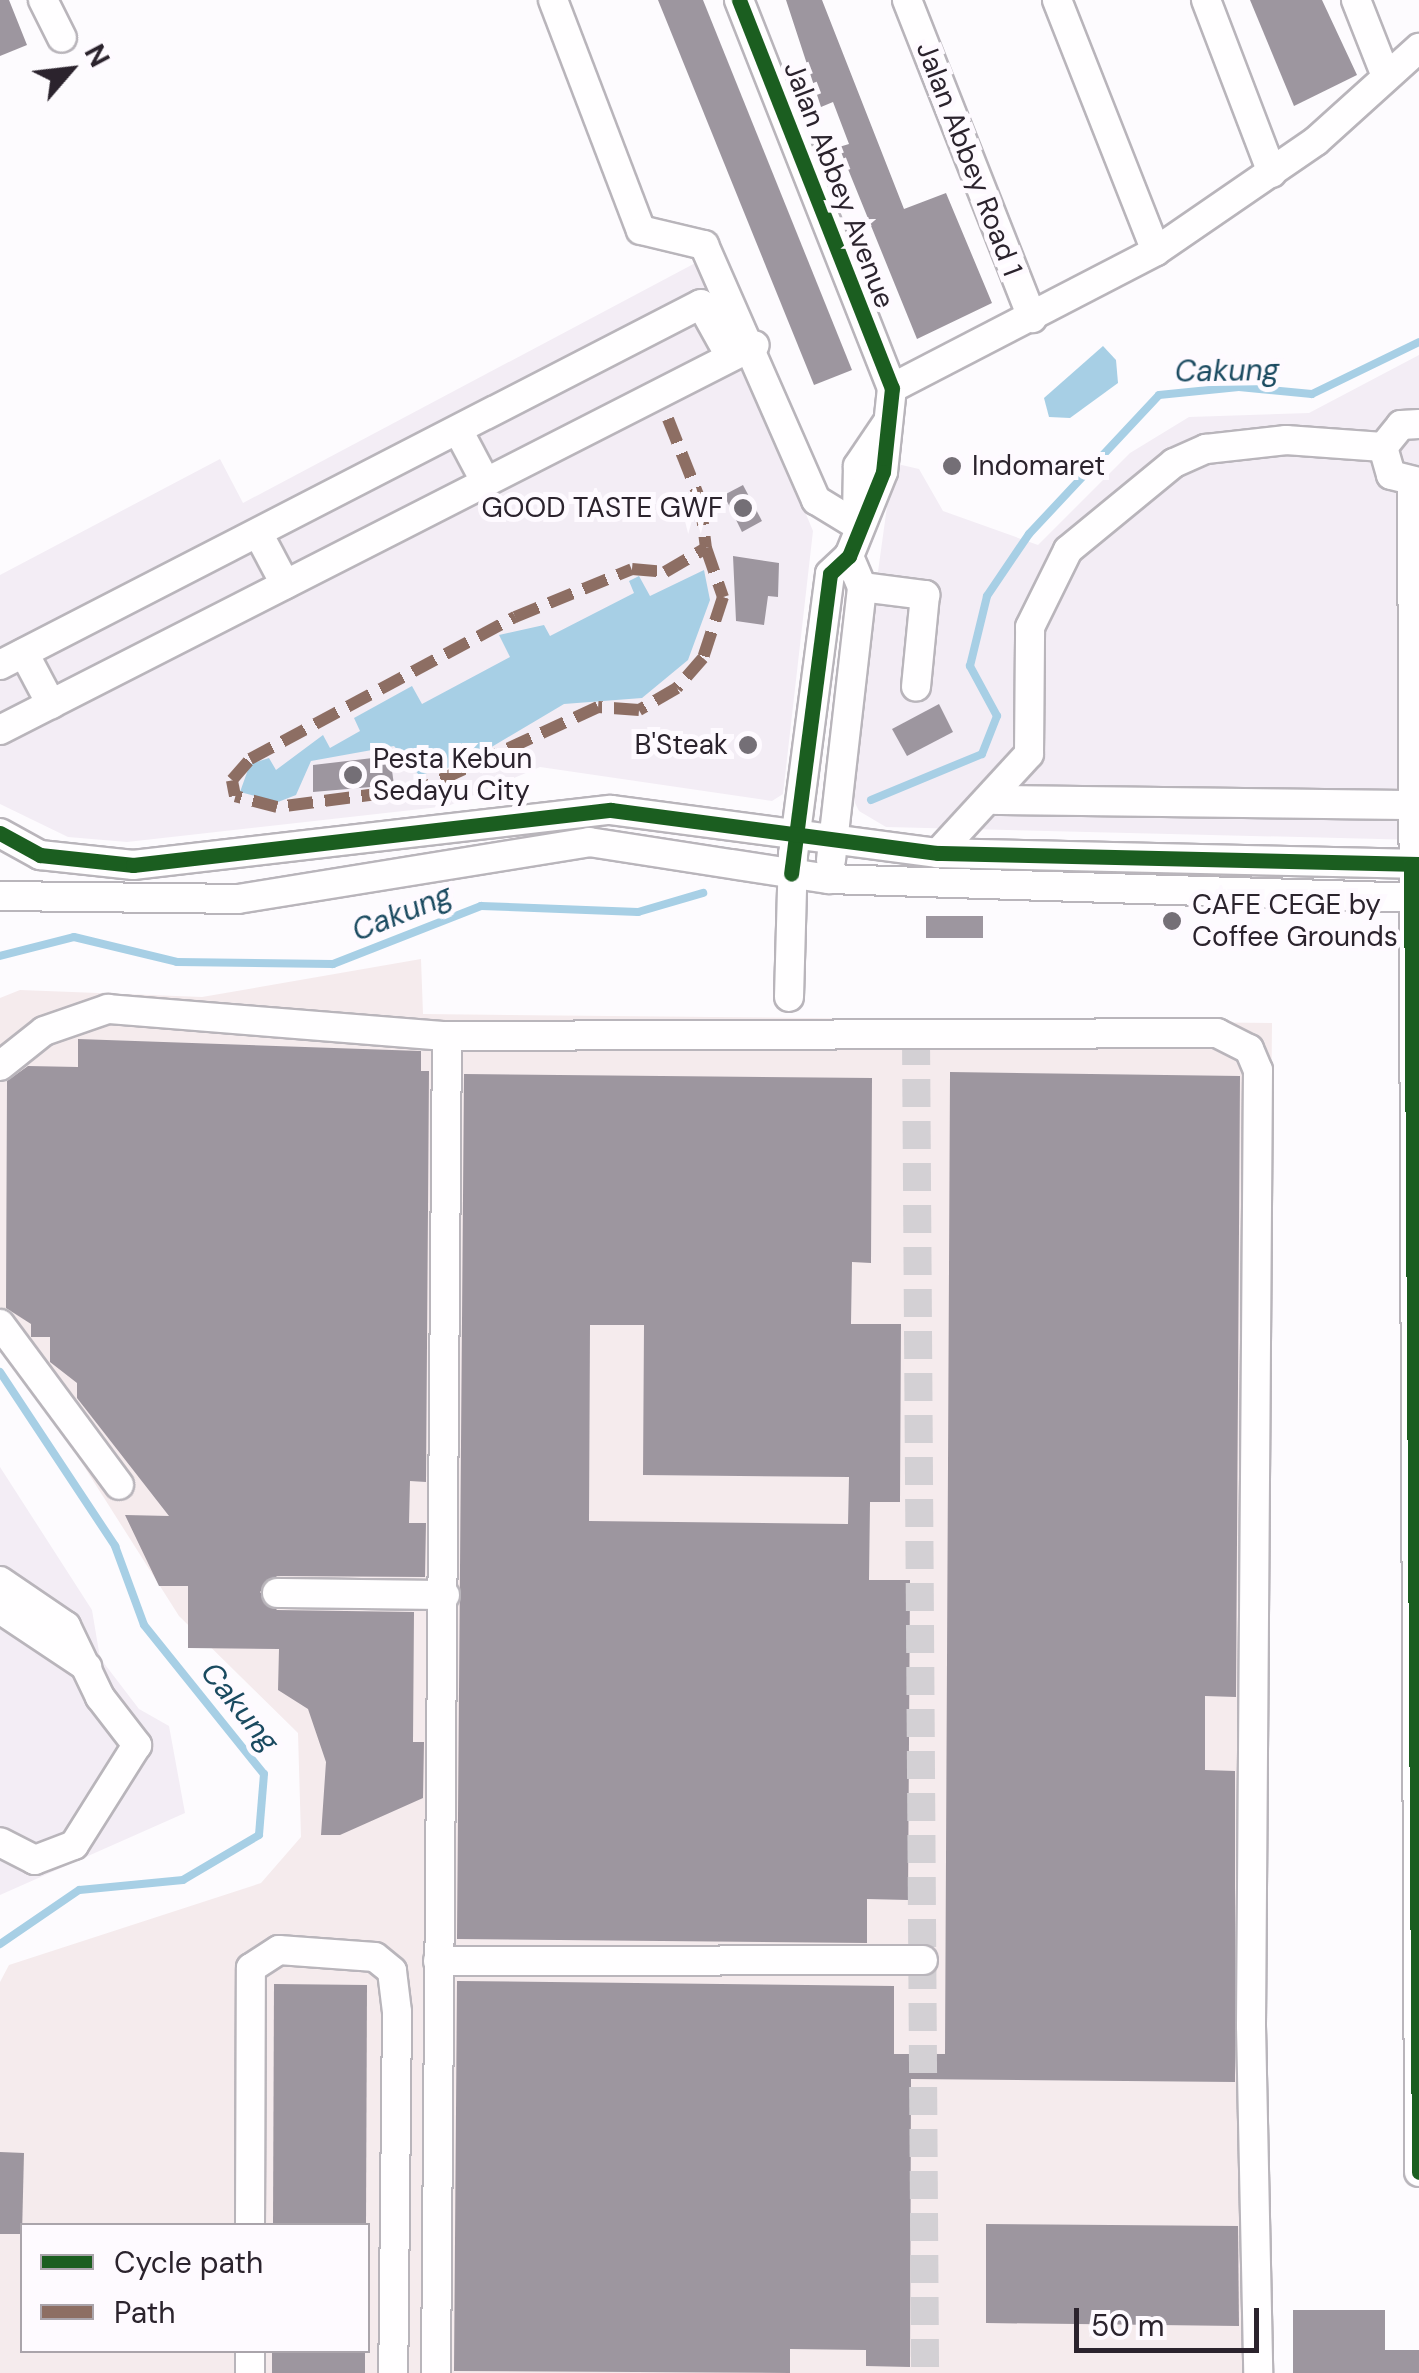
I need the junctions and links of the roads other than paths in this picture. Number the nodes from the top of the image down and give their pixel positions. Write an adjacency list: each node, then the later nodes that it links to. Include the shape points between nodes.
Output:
1 (43, 0): 8 (street)
2 (553, 0): 14 (street, via 641,230 704,245)
3 (739, 0): 15 (street, Jalan Abbey Avenue)
4 (907, 0): 13 (street, Jalan Abbey Road 1)
5 (1057, 0): 12 (street)
6 (1206, 0): 11 (street)
7 (1356, 0): 10 (street)
8 (62, 38)
9 (1419, 48): 10 (street)
10 (1386, 76): 11 (street)
11 (1272, 173): 12 (street)
12 (1156, 250): 13 (street)
13 (1032, 318): 15 (street)
14 (742, 351): 17 (street, via 702,304); 19 (street); 21 (street, via 816,500)
15 (892, 388): 21 (street, via 883,472)
16 (1419, 424): 18 (street, via 1401,425)
17 (458, 430): 19 (street); 22 (street)
18 (1383, 447): 20 (street, via 1391,475); 30 (street, via 1286,440 1206,450 1111,512 1068,550 1038,598)
19 (485, 481): 24 (street)
20 (1416, 483): 33 (street)
21 (857, 525): 23 (street)
22 (258, 533): 24 (street); 26 (street)
23 (848, 556): 25 (street); 35 (street, via 830,574)
24 (285, 584): 28 (street)
25 (862, 587): 27 (street, via 925,595); 36 (street)
26 (12, 659): 28 (street)
27 (916, 686)
28 (51, 704): 29 (street)
29 (0, 730)
30 (1029, 754): 31 (street); 32 (street)
31 (995, 800): 32 (street); 37 (street)
32 (1029, 800): 33 (street)
33 (1410, 805): 38 (street)
34 (0, 833): 35 (street, via 40,855 133,866 611,810)
35 (796, 839): 36 (street); 39 (street)
36 (833, 846): 37 (street); 40 (street)
37 (938, 853): 38 (street)
38 (1415, 864): 42 (street)
39 (791, 873): 40 (street); 41 (street, via 589,842 238,899); 43 (street)
40 (829, 879): 42 (street)
41 (0, 896)
42 (1416, 898): 48 (street)
43 (789, 997)
44 (446, 1036): 45 (street, via 108,1010 44,1032); 51 (street); 61 (street, via 1218,1034 1250,1049 1258,1070 1251,2026)
45 (0, 1066)
46 (0, 1324): 47 (street)
47 (119, 1485)
48 (1416, 1522): 57 (street)
49 (0, 1581): 53 (street, via 62,1622)
50 (277, 1593): 51 (street)
51 (445, 1595): 56 (street)
52 (0, 1609): 53 (street)
53 (87, 1667): 54 (street, via 136,1752 67,1850 26,1859)
54 (0, 1842)
55 (922, 1960): 56 (street)
56 (438, 1961): 60 (street)
57 (1419, 2172)
58 (250, 2223): 59 (street, via 251,1968 278,1950 375,1957 392,1971 396,2012)
59 (393, 2373)
60 (436, 2373)
61 (1258, 2373)

